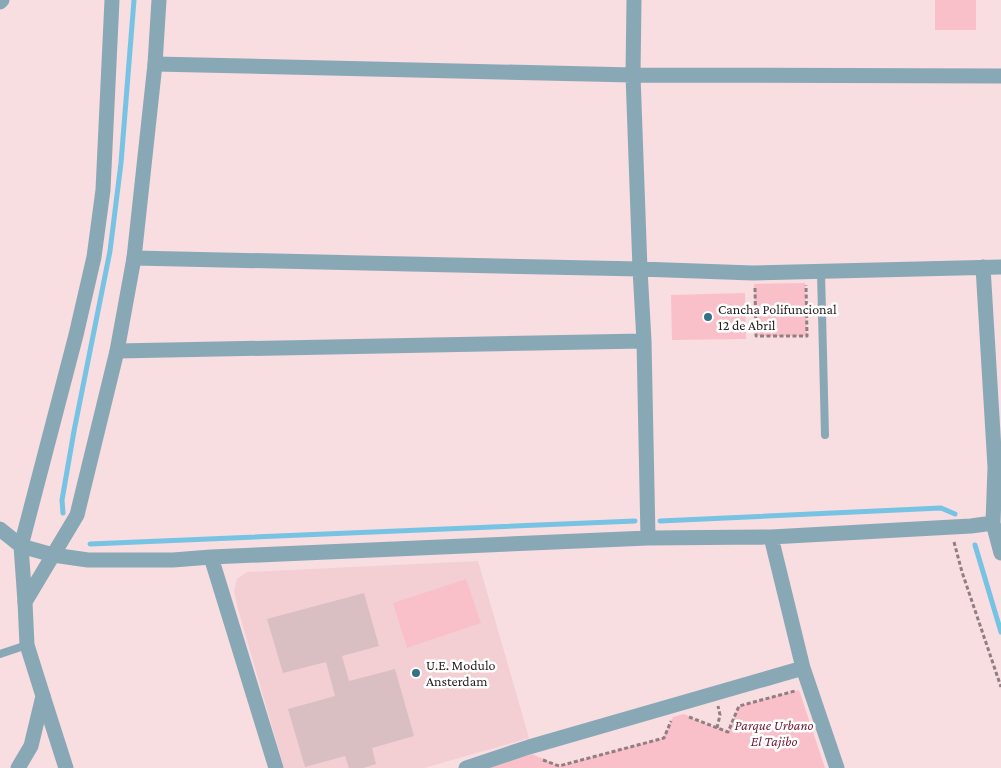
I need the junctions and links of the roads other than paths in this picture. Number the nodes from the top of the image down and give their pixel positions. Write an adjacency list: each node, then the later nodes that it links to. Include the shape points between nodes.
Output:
1 (112, 0): 20 (street, via 103,190 94,257)
2 (159, 0): 4 (street)
3 (634, 0): 5 (street)
4 (155, 64): 5 (street); 7 (street)
5 (633, 75): 6 (street); 10 (street)
6 (1001, 76)
7 (134, 258): 10 (street); 13 (street)
8 (983, 267): 9 (street); 11 (street); 15 (street)
9 (1001, 267)
10 (640, 269): 11 (street, via 753,274); 12 (street)
11 (821, 272): 14 (lane)
12 (644, 341): 13 (street); 19 (street)
13 (118, 351): 22 (street, via 76,515)
14 (825, 435)
15 (998, 505): 16 (street)
16 (994, 523): 18 (street); 21 (street)
17 (0, 529): 20 (street)
18 (771, 537): 19 (street); 27 (street)
19 (648, 538): 23 (street)
20 (21, 546): 22 (street); 24 (street)
21 (1000, 547)
22 (54, 555): 23 (street, via 88,560); 24 (street)
23 (211, 557): 31 (street)
24 (25, 602): 25 (street)
25 (27, 645): 26 (lane); 28 (street)
26 (0, 654)
27 (803, 668): 32 (street); 33 (street)
28 (43, 696): 29 (street, via 31,746); 30 (street)
29 (18, 768)
30 (66, 768)
31 (276, 768)
32 (466, 768)
33 (837, 768)

